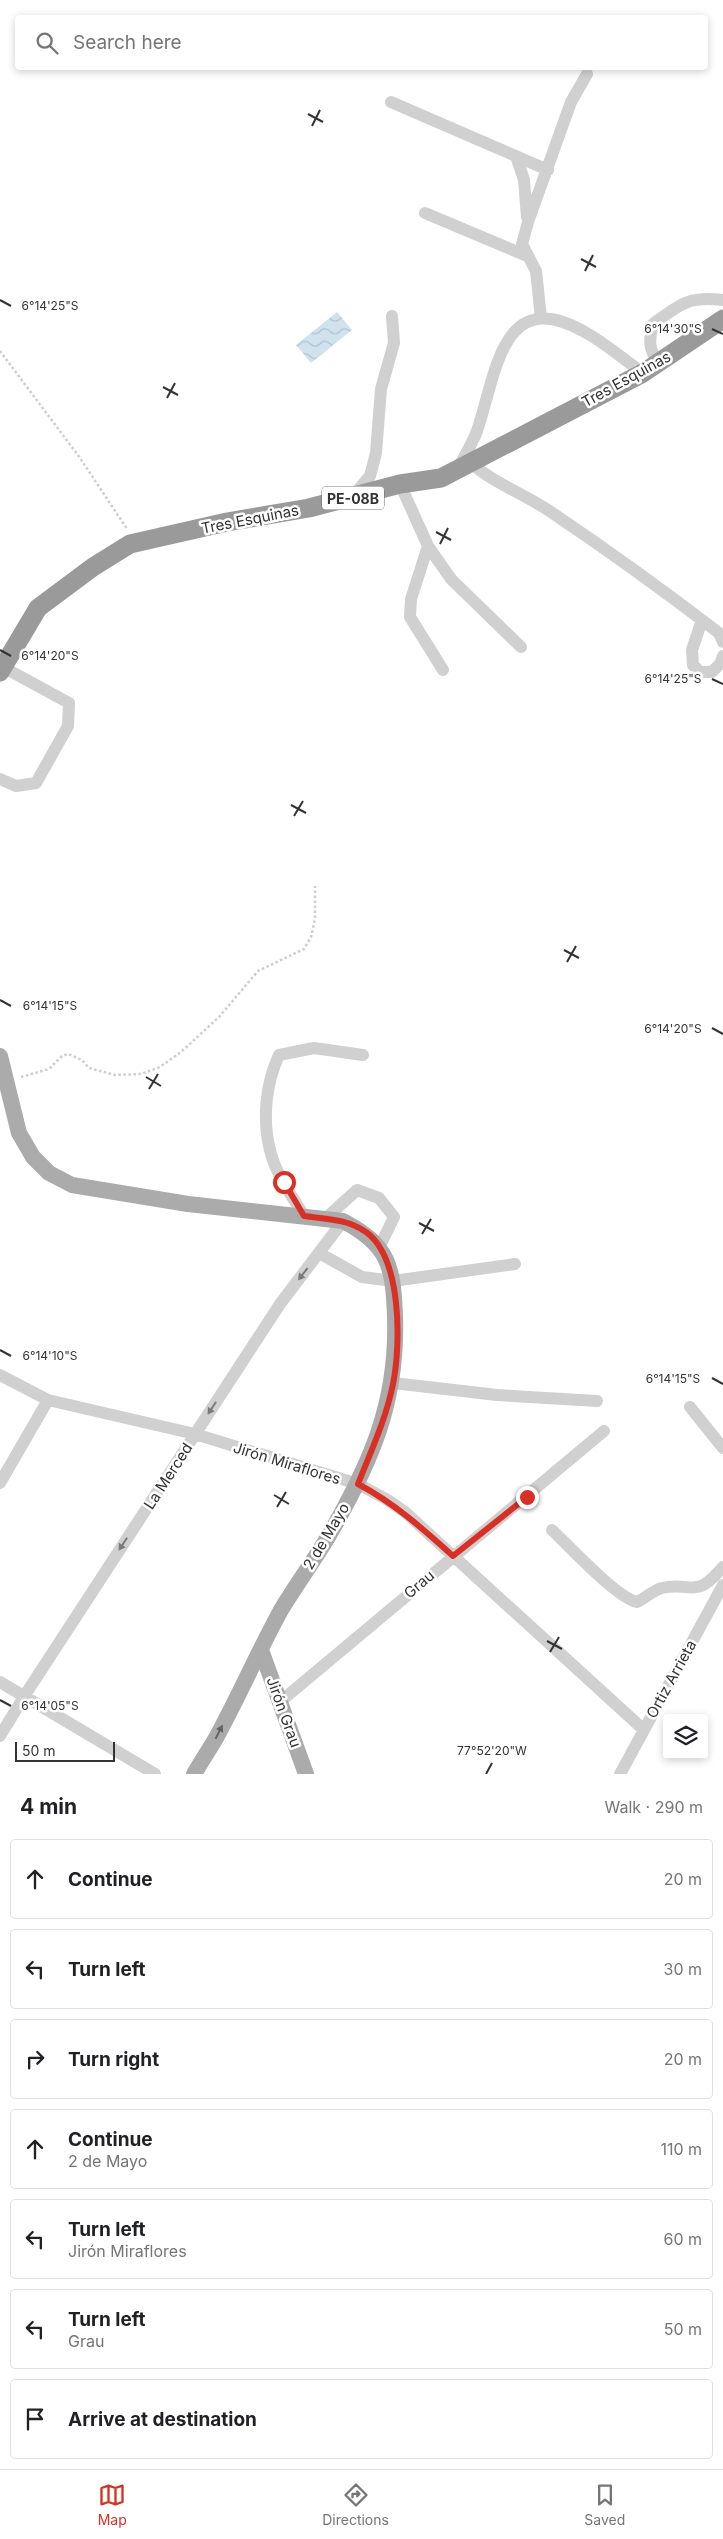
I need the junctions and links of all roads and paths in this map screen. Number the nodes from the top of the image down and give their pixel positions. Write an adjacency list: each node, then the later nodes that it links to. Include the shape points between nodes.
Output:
1 (587, 74): 4 (street, via 571,102)
2 (391, 102): 3 (street)
3 (516, 156): 4 (street); 6 (street, via 524,180)
4 (548, 170): 6 (street)
5 (425, 213): 7 (street)
6 (528, 222): 7 (street, via 522,244)
7 (527, 256): 10 (street, via 536,272)
8 (723, 300): 13 (street, via 696,298 676,306 652,324 649,345)
9 (392, 316): 17 (street, via 394,343 382,389 376,453 370,476)
10 (541, 318): 14 (street, via 555,319 583,331); 15 (street, via 529,320 512,332 501,352)
11 (723, 319): 13 (highway, Tres Esquinas / PE-08B)
12 (0, 351): 18 (path, via 113,505)
13 (659, 363): 14 (highway, Tres Esquinas / PE-08B)
14 (643, 372): 15 (highway, Tres Esquinas / PE-08B)
15 (464, 465): 16 (highway, Tres Esquinas / PE-08B, via 441,478); 20 (street, via 546,509 662,588)
16 (400, 484): 17 (highway, Tres Esquinas / PE-08B); 19 (street)
17 (352, 498): 18 (highway, Tres Esquinas / PE-08B)
18 (130, 544): 24 (highway, Tres Esquinas / PE-08B, via 38,608)
19 (428, 546): 22 (street, via 451,579); 25 (street, via 410,599 410,616)
20 (702, 620): 21 (street); 23 (street, via 692,650 693,665 700,672 712,672)
21 (722, 636)
22 (521, 647)
23 (723, 656)
24 (2, 669): 26 (street, via 69,703 68,726 36,784 16,786)
25 (443, 670)
26 (0, 779)
27 (315, 886): 30 (path, via 313,931 304,949 258,971 219,1017 160,1067 141,1074 115,1075 89,1068 74,1054 68,1054 49,1069)
28 (364, 1055): 31 (street, via 314,1048 279,1055 270,1074 266,1118 270,1151)
29 (0, 1056): 30 (main road)
30 (6, 1090): 31 (main road, via 19,1133 33,1157 49,1173 72,1185 188,1204)
31 (304, 1216): 32 (main road)
32 (325, 1219): 33 (main road); 34 (street, via 357,1190 379,1198 394,1217)
33 (343, 1221): 34 (main road, via 366,1232); 35 (street, La Merced)
34 (380, 1246): 37 (main road, 2 de Mayo)
35 (319, 1253): 37 (street, via 362,1277); 44 (street, La Merced, one-way to 44, via 280,1304)
36 (515, 1264): 37 (street)
37 (391, 1276): 39 (main road, 2 de Mayo, via 396,1351)
38 (0, 1375): 40 (street, Jirón Miraflores)
39 (393, 1383): 41 (street); 47 (main road, 2 de Mayo, via 380,1429)
40 (48, 1400): 44 (street, Jirón Miraflores); 46 (street)
41 (597, 1401)
42 (690, 1407): 45 (street)
43 (604, 1431): 49 (street, Grau)
44 (195, 1434): 47 (street, Jirón Miraflores); 54 (street, La Merced, one-way to 54)
45 (723, 1448)
46 (0, 1483)
47 (358, 1484): 49 (street, Jirón Miraflores, via 405,1512); 52 (main road, 2 de Mayo, via 292,1591)
48 (552, 1530): 50 (street, via 618,1591 637,1602 661,1588 698,1588)
49 (453, 1556): 55 (street, Grau); 56 (street, Jirón Miraflores)
50 (723, 1568)
51 (723, 1585): 56 (street, Ortiz Arrieta)
52 (261, 1650): 55 (main road, Jirón Grau); 59 (main road, 2 de Mayo, one-way to 52)
53 (0, 1682): 54 (street)
54 (25, 1695): 57 (street, La Merced); 58 (street)
55 (281, 1701): 60 (main road, Jirón Grau)
56 (644, 1730): 61 (street, Ortiz Arrieta)
57 (0, 1736)
58 (155, 1774)
59 (194, 1774)
60 (306, 1774)
61 (620, 1774)

